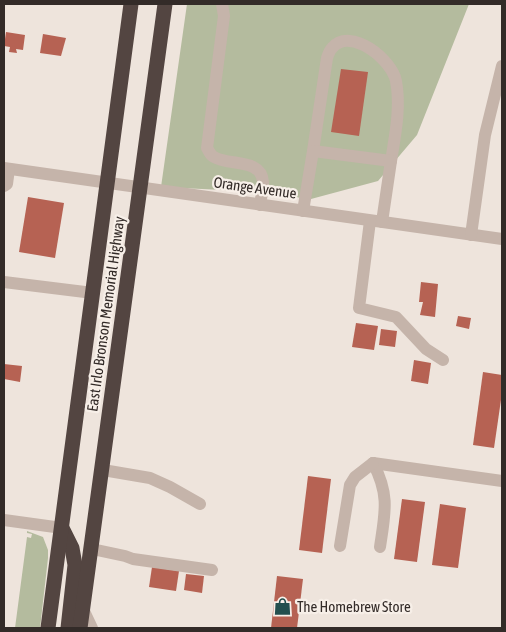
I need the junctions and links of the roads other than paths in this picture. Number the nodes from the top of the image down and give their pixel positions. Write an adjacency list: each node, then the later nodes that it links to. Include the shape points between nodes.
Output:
1 (131, 4): 8 (highway, East Irlo Bronson Memorial Highway)
2 (165, 4): 10 (highway, East Irlo Bronson Memorial Highway)
3 (222, 4): 11 (street, via 224,16 207,148 220,160 257,169 263,181)
4 (502, 66): 14 (street, via 485,135)
5 (313, 150): 6 (street); 6 (street, via 327,58 332,47 351,41 382,57 394,73 398,104); 12 (street)
6 (391, 162): 13 (street)
7 (6, 168): 8 (street, Orange Avenue); 9 (street)
8 (107, 183): 10 (street, Orange Avenue); 17 (highway, East Irlo Bronson Memorial Highway)
9 (4, 186)
10 (141, 188): 11 (street, Orange Avenue); 20 (highway, East Irlo Bronson Memorial Highway)
11 (260, 205): 12 (street, Orange Avenue)
12 (303, 211): 13 (street, Orange Avenue)
13 (376, 222): 14 (street, Orange Avenue); 18 (street, via 358,308 396,317 426,349)
14 (471, 235): 15 (street, Orange Avenue)
15 (502, 239)
16 (4, 282): 17 (street)
17 (93, 293): 24 (highway, East Irlo Bronson Memorial Highway)
18 (443, 360)
19 (373, 463): 21 (street); 25 (street, via 350,485); 26 (street, via 385,495)
20 (103, 470): 22 (street, via 150,478); 27 (highway, East Irlo Bronson Memorial Highway)
21 (502, 482)
22 (200, 504)
23 (4, 520): 24 (street)
24 (62, 528): 30 (highway, East Irlo Bronson Memorial Highway); 31 (highway, via 72,548 75,565)
25 (340, 546)
26 (380, 548)
27 (92, 549): 28 (street, via 133,559); 29 (highway, East Irlo Bronson Memorial Highway)
28 (212, 570)
29 (83, 609): 32 (highway, East Irlo Bronson Memorial Highway); 33 (street)
30 (48, 628)
31 (68, 628)
32 (80, 628)
33 (92, 628)

